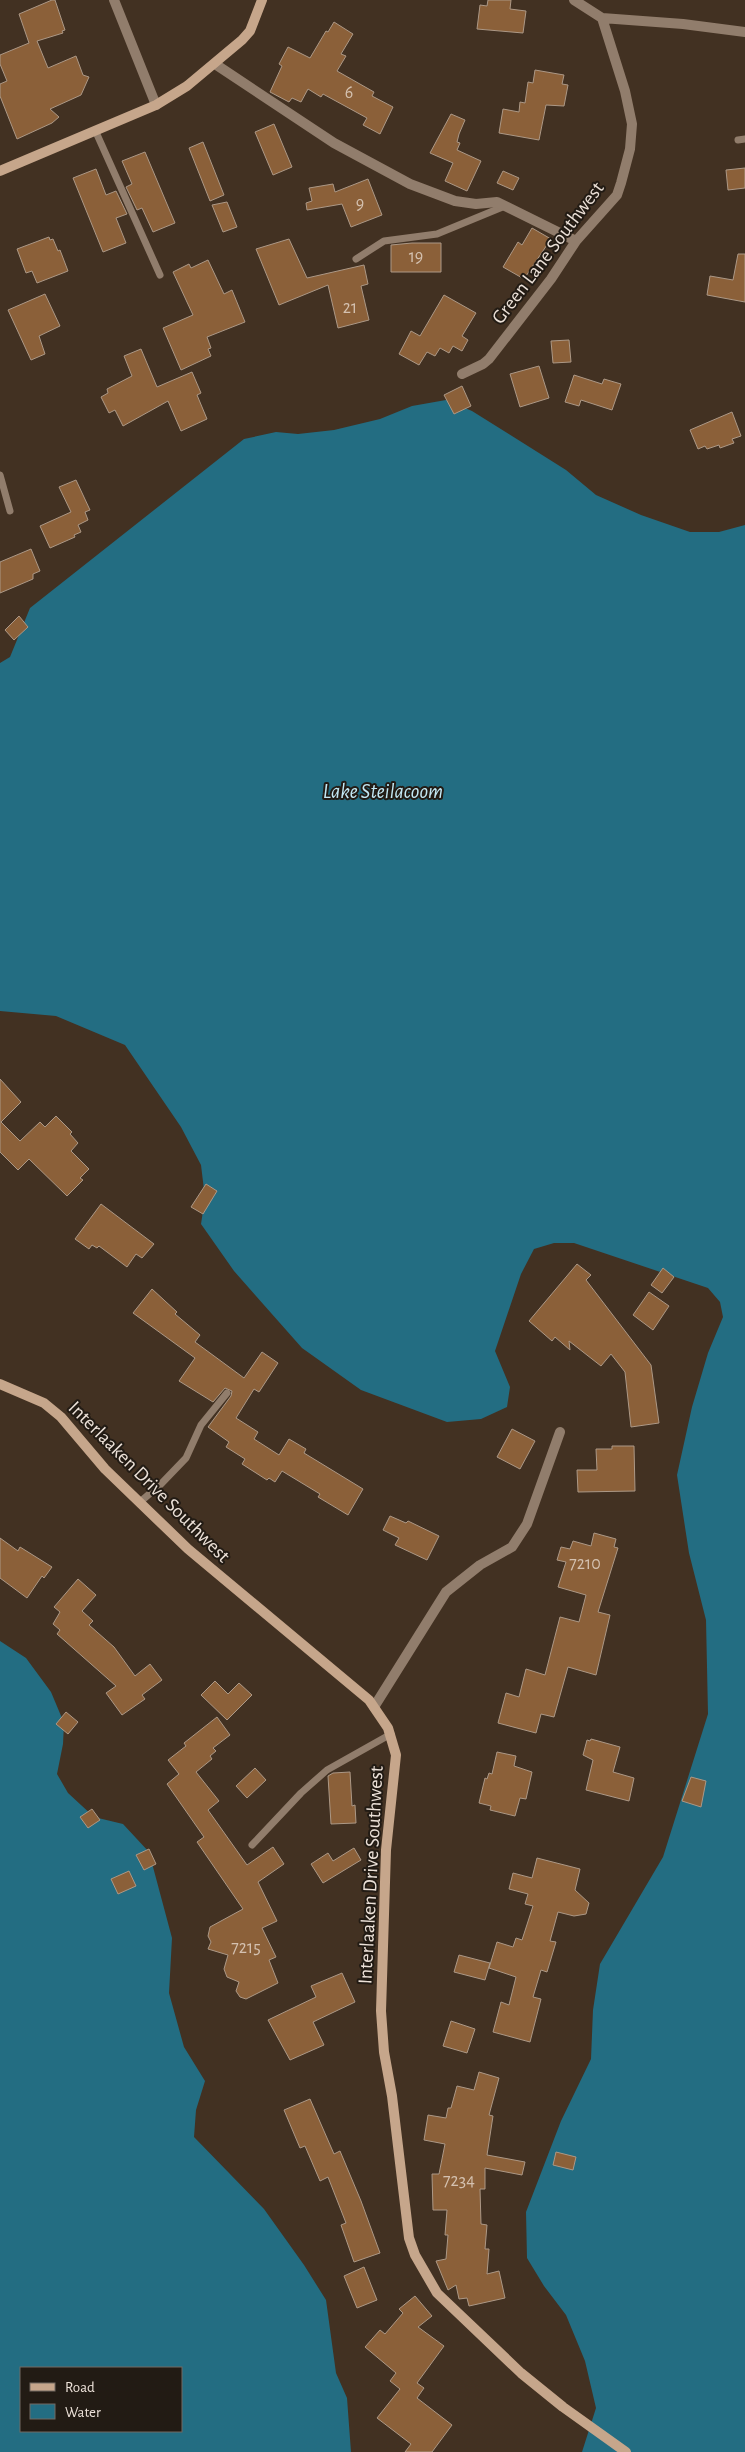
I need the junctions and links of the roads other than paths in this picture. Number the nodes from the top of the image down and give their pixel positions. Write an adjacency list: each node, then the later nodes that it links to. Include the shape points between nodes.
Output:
1 (114, 0): 7 (street)
2 (262, 0): 6 (street, via 250,30 232,51)
3 (574, 0): 4 (street)
4 (602, 18): 5 (street); 11 (street, Green Lane Southwest, via 625,91 632,136 617,194)
5 (745, 32)
6 (215, 64): 7 (street); 10 (street, via 334,143 410,184 455,201 497,202)
7 (156, 105): 8 (street)
8 (95, 130): 9 (street); 13 (lane)
9 (0, 170)
10 (505, 206): 11 (street); 12 (lane, via 437,234 384,241)
11 (576, 241): 14 (street, Green Lane Southwest, via 489,359)
12 (356, 259)
13 (160, 275)
14 (462, 374)
15 (0, 475): 16 (lane)
16 (10, 511)
17 (0, 1384): 20 (street, Interlaaken Drive Southwest, via 44,1403 61,1417 105,1469)
18 (227, 1392): 20 (lane, via 201,1425 186,1458)
19 (560, 1432): 21 (street, via 527,1524 512,1547 446,1592)
20 (140, 1502): 21 (street, Interlaaken Drive Southwest, via 188,1549 265,1616 342,1675)
21 (374, 1707): 22 (street, Interlaaken Drive Southwest)
22 (390, 1734): 23 (lane, via 327,1770); 24 (street, Interlaaken Drive Southwest, via 396,1755 386,1850 381,2011 409,2238 437,2292 521,2373)
23 (252, 1845)
24 (626, 2452)

